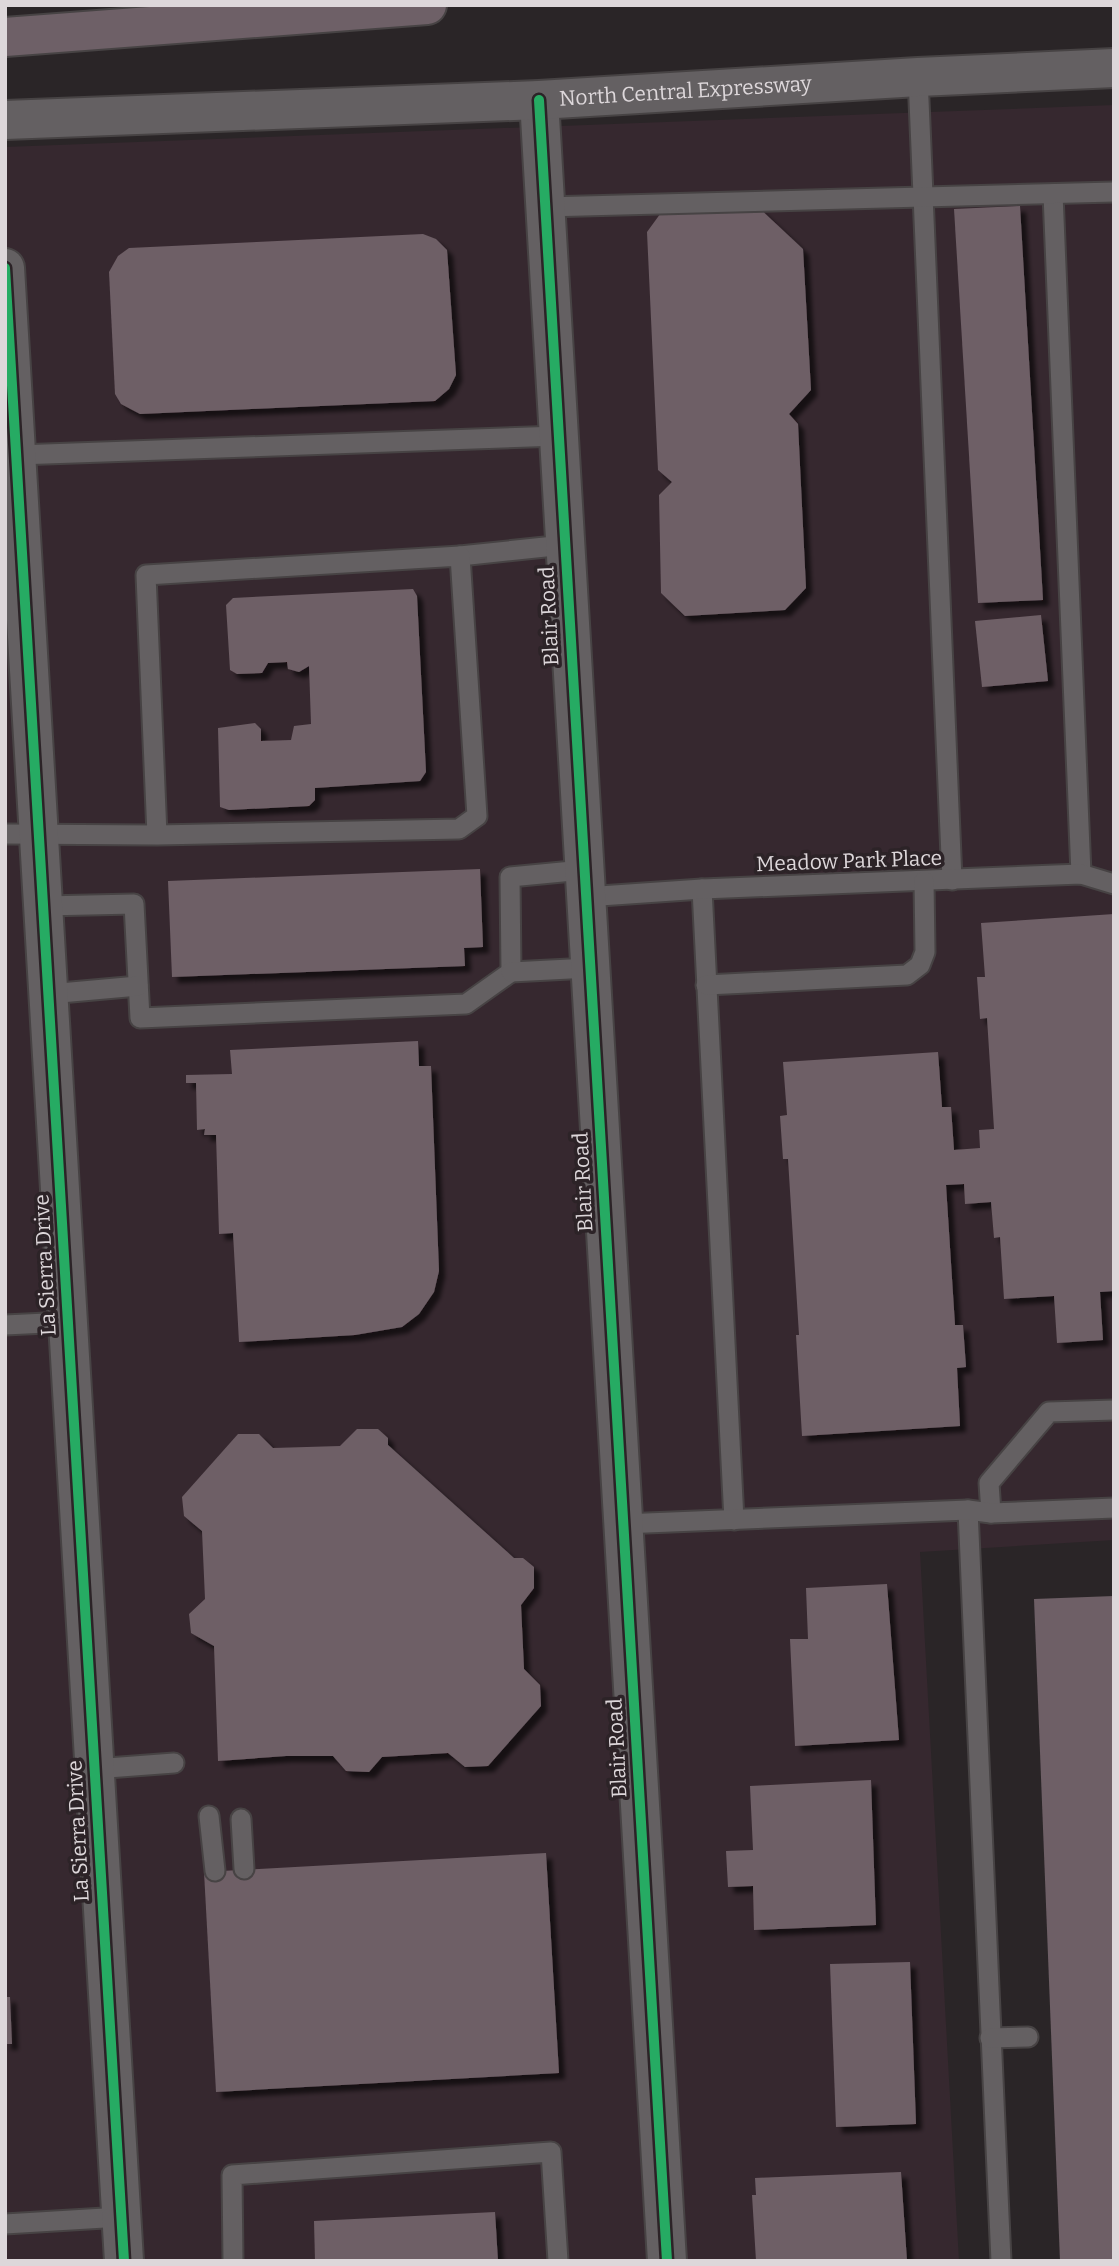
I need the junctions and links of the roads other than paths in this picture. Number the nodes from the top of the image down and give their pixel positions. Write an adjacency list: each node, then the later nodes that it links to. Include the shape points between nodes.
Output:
1 (427, 5): 2 (highway)
2 (5, 37)
3 (1114, 68): 4 (street, North Central Expressway)
4 (918, 77): 5 (street, North Central Expressway); 9 (lane)
5 (539, 100): 6 (street, North Central Expressway); 10 (street, Blair Road)
6 (5, 120)
7 (1114, 192): 8 (lane)
8 (1053, 194): 9 (lane); 19 (lane)
9 (922, 198): 10 (lane); 20 (lane)
10 (545, 208): 13 (street, Blair Road)
11 (5, 268): 12 (street, La Sierra Drive)
12 (10, 418): 14 (street, La Sierra Drive)
13 (559, 436): 14 (lane); 15 (street, Blair Road)
14 (17, 456): 17 (street, La Sierra Drive)
15 (564, 545): 16 (lane); 22 (street, Blair Road)
16 (460, 556): 18 (lane, via 146,575); 18 (lane, via 477,816 459,828)
17 (22, 834): 18 (lane); 25 (street, La Sierra Drive)
18 (157, 835)
19 (1080, 874): 20 (lane, Meadow Park Place); 23 (lane, Meadow Park Place)
20 (952, 880): 21 (lane, Meadow Park Place)
21 (924, 881): 24 (lane, Meadow Park Place); 28 (lane, via 925,953 920,965 907,975)
22 (584, 883): 24 (lane, Meadow Park Place); 26 (street, Blair Road); 27 (lane, Meadow Park Place, via 510,877)
23 (1114, 884)
24 (702, 889): 28 (lane)
25 (44, 906): 29 (lane, via 134,904); 30 (street, La Sierra Drive)
26 (589, 968): 27 (lane); 38 (street, Blair Road)
27 (512, 972): 29 (lane, via 467,1003 140,1018)
28 (706, 985): 37 (lane)
29 (138, 986): 30 (lane)
30 (49, 994): 31 (street, La Sierra Drive)
31 (67, 1322): 32 (lane); 40 (street, La Sierra Drive)
32 (5, 1325)
33 (1114, 1410): 36 (lane, via 1049,1412 989,1483)
34 (1114, 1508): 36 (lane)
35 (968, 1510): 36 (lane); 37 (lane); 46 (lane)
36 (991, 1513)
37 (734, 1520): 38 (lane)
38 (622, 1524): 52 (street, Blair Road)
39 (174, 1763): 40 (lane)
40 (94, 1769): 47 (street, La Sierra Drive)
41 (209, 1816): 44 (lane)
42 (242, 1819): 43 (lane)
43 (244, 1869)
44 (215, 1871)
45 (1028, 2037): 46 (lane)
46 (990, 2038): 53 (lane)
47 (121, 2217): 48 (lane); 49 (street, La Sierra Drive)
48 (5, 2224)
49 (124, 2261)
50 (233, 2261): 51 (lane, via 232,2175 551,2152)
51 (558, 2261)
52 (667, 2261)
53 (1001, 2261)

